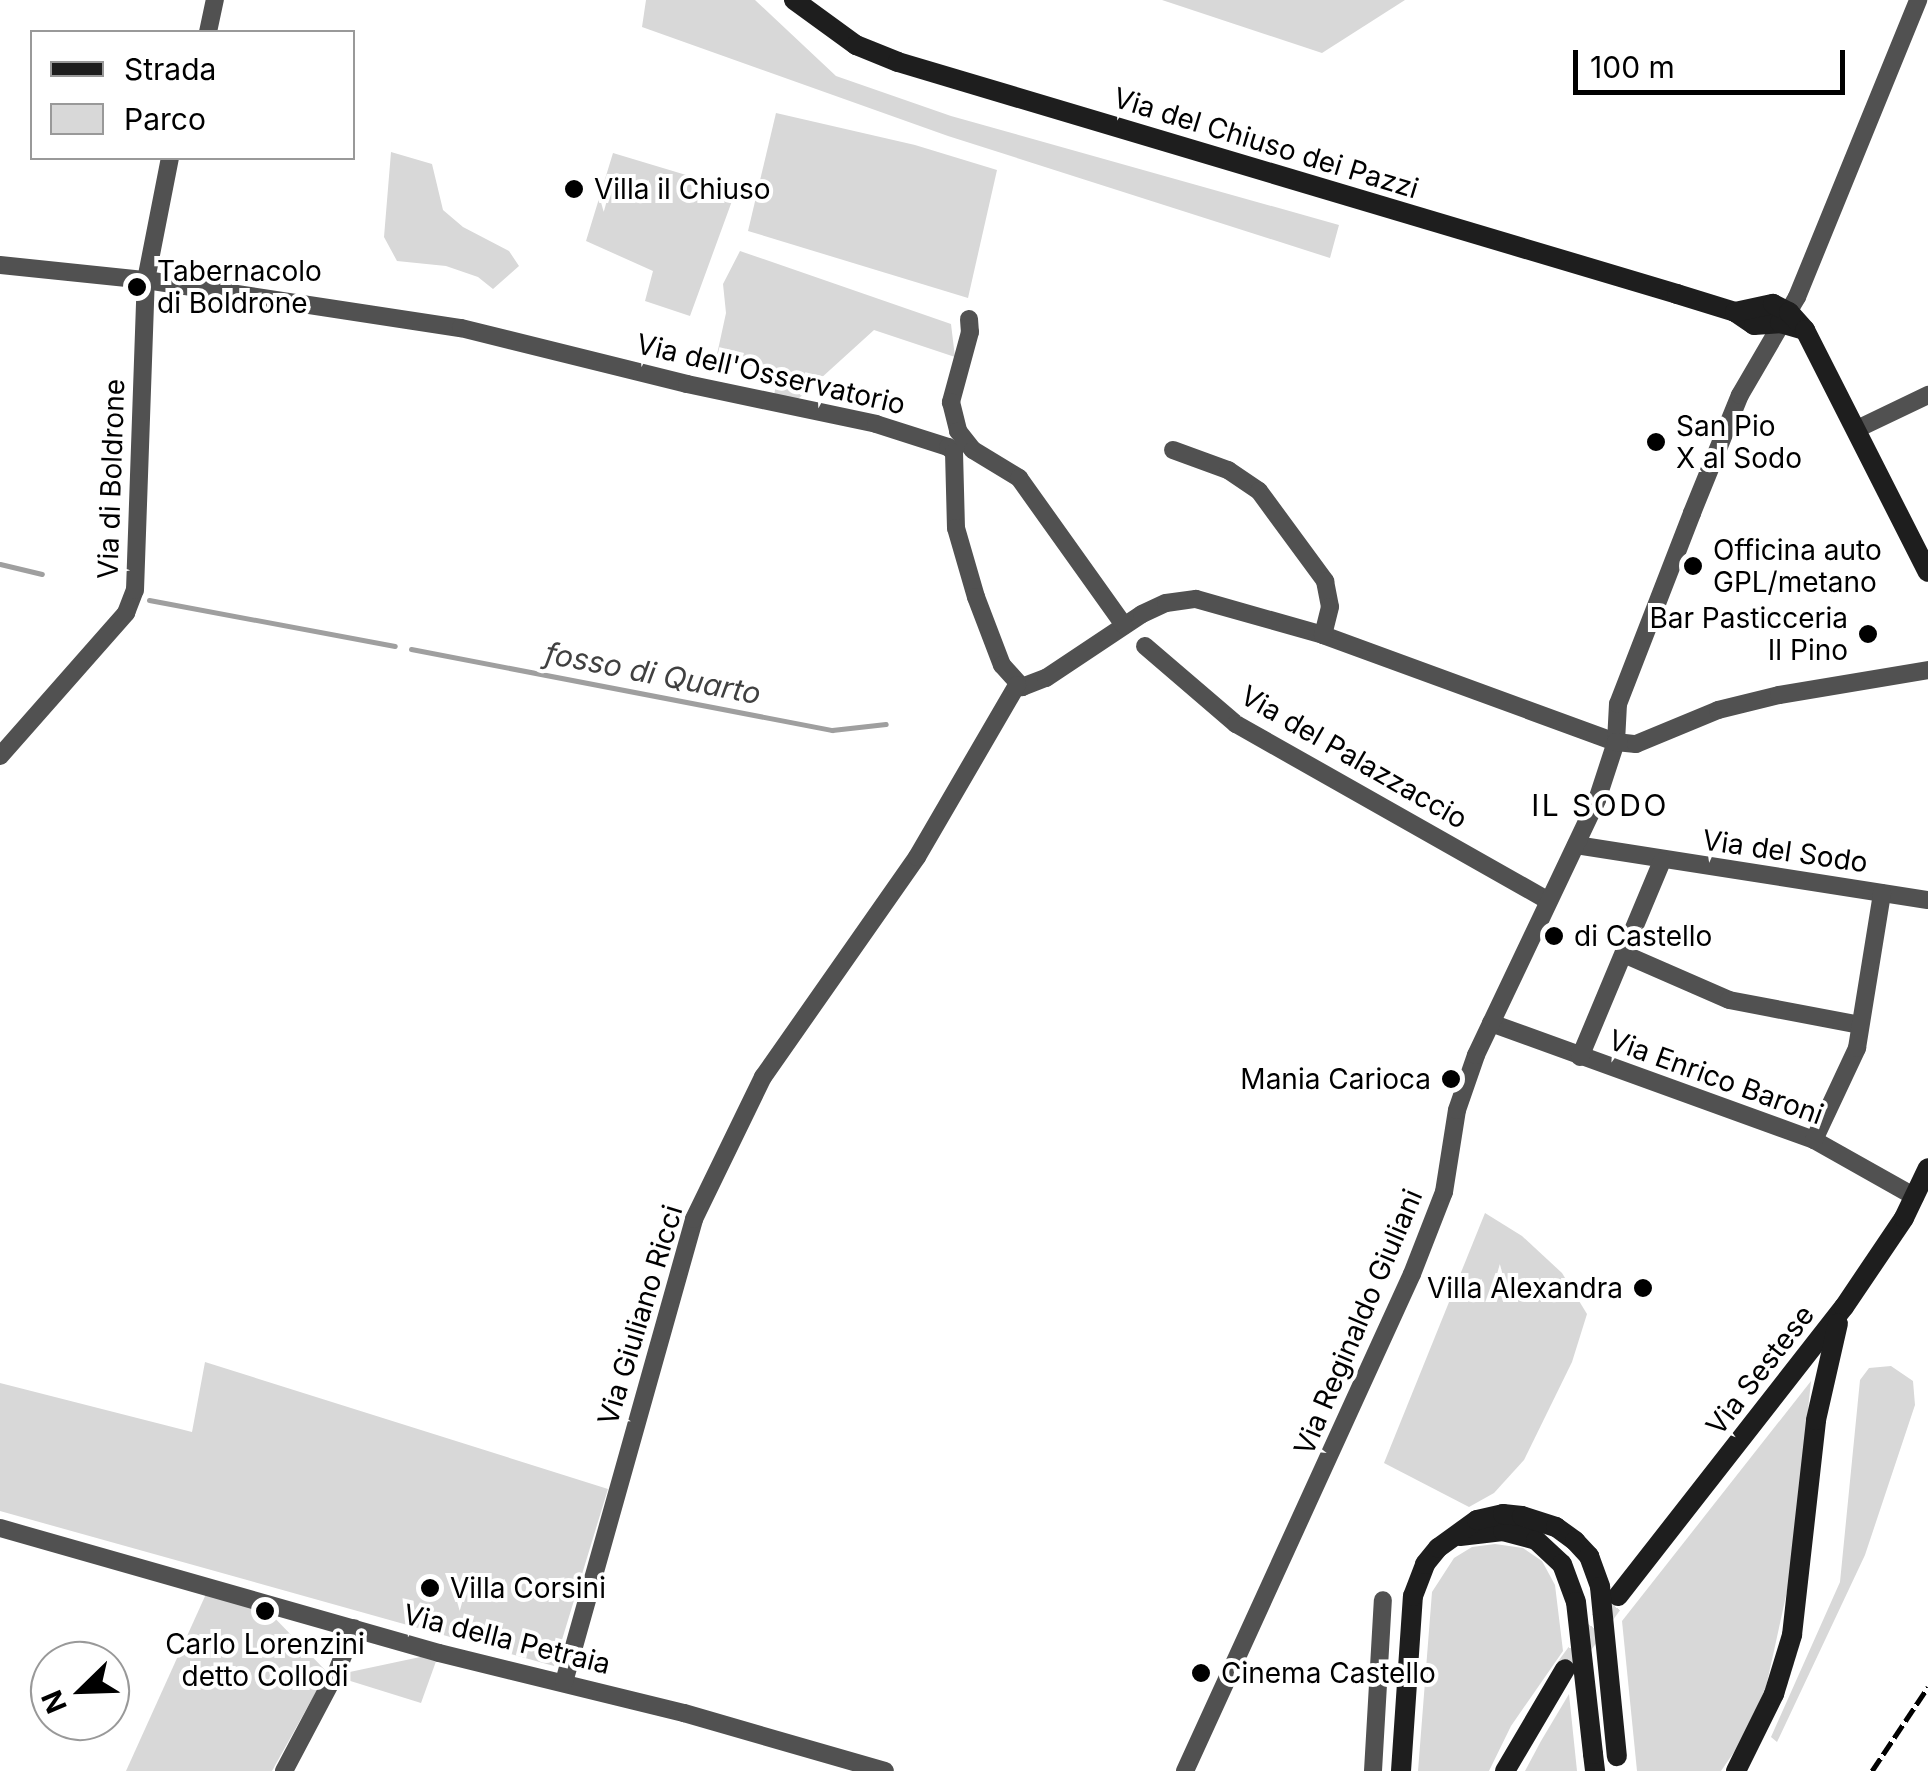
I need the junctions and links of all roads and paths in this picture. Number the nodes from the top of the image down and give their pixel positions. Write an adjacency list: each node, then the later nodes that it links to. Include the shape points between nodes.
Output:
1 (215, 0): 4 (street)
2 (794, 0): 8 (main road, Via del Chiuso dei Pazzi, via 856,45 898,62 1735,312 1773,304)
3 (1918, 0): 8 (street, Via Reginaldo Giuliani)
4 (208, 30)
5 (170, 160): 7 (street, Via di Boldrone)
6 (0, 265): 7 (street, Via dell'Osservatorio)
7 (146, 280): 18 (street, Via dell'Osservatorio, via 460,328 876,424 948,447 954,452 959,539 985,624); 20 (street, Via di Boldrone, via 135,590 126,612)
8 (1785, 318): 11 (main road, Via del Chiuso dei Pazzi, via 1805,330); 19 (street, Via Reginaldo Giuliani, via 1740,396 1692,512 1618,704)
9 (969, 319): 14 (street, via 951,402 958,430 973,450 1019,478)
10 (1928, 395): 11 (street)
11 (1857, 429): 13 (main road)
12 (1173, 450): 15 (street, via 1228,470 1259,491 1325,581 1330,607)
13 (1928, 572)
14 (1124, 624): 15 (street, via 1184,599 1224,604); 18 (street, via 1046,678)
15 (1322, 635): 19 (street)
16 (1145, 646): 24 (street, Via del Palazzaccio, via 1236,724)
17 (1928, 670): 19 (street, via 1763,698 1636,744)
18 (1016, 686): 40 (street, Via Giuliano Ricci, via 917,857 763,1077 694,1219)
19 (1616, 742): 21 (street, Via Reginaldo Giuliani)
20 (0, 756)
21 (1576, 845): 22 (street, Via del Sodo); 24 (street, Via Reginaldo Giuliani)
22 (1662, 861): 23 (street, Via del Sodo); 26 (street)
23 (1882, 892): 25 (street, Via del Sodo); 28 (street)
24 (1547, 900): 27 (street, Via Reginaldo Giuliani)
25 (1928, 900)
26 (1626, 955): 28 (street, via 1730,1000); 29 (street)
27 (1490, 1023): 29 (street, Via Enrico Baroni); 45 (street, Via Reginaldo Giuliani, via 1461,1096 1444,1192 1412,1274)
28 (1860, 1025): 30 (street, via 1852,1065)
29 (1580, 1057): 30 (street, Via Enrico Baroni)
30 (1814, 1140): 32 (street, Via Enrico Baroni)
31 (1928, 1168): 32 (main road, Via Sestese)
32 (1915, 1197): 33 (main road, Via Sestese)
33 (1844, 1306): 36 (main road, Via Sestese); 49 (main road, via 1816,1420 1792,1635 1774,1694)
34 (0, 1528): 38 (street, Via della Petraia)
35 (1448, 1539): 36 (main road, via 1489,1516 1542,1522 1584,1550); 41 (main road, bridge, via 1490,1531 1536,1540 1562,1564 1576,1602); 47 (main road, via 1425,1564 1413,1596)
36 (1609, 1591): 42 (main road, bridge)
37 (1383, 1600): 46 (street)
38 (354, 1628): 40 (street, Via della Petraia); 43 (street)
39 (1564, 1669): 48 (main road)
40 (564, 1682): 44 (street, Via della Petraia)
41 (1594, 1763)
42 (1618, 1763)
43 (284, 1771)
44 (885, 1771)
45 (1186, 1771)
46 (1372, 1771)
47 (1400, 1771)
48 (1505, 1771)
49 (1736, 1771)

